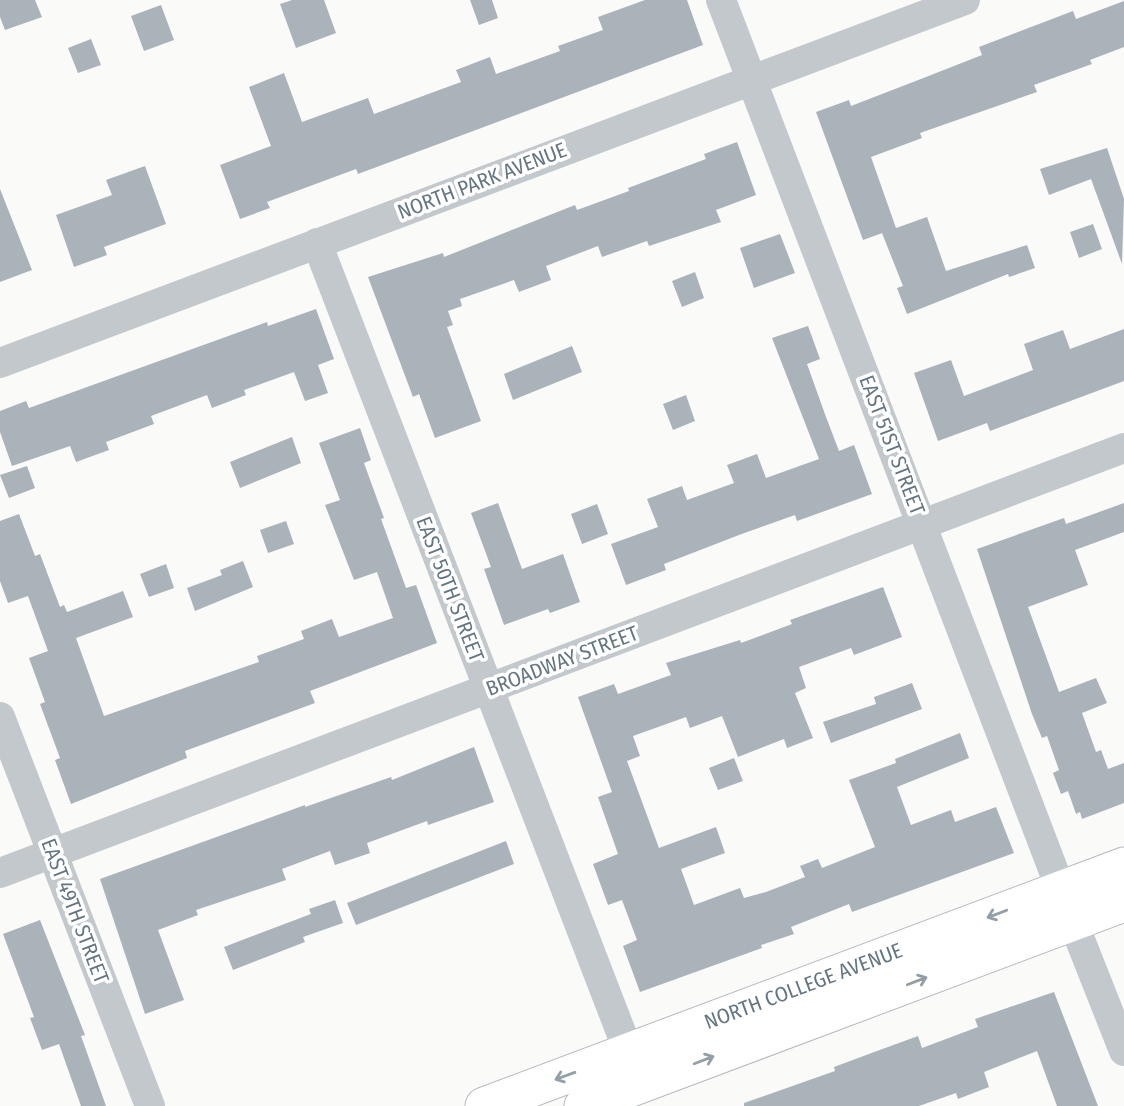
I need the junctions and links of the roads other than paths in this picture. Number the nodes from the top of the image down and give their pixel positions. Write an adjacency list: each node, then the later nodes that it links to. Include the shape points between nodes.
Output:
1 (721, 0): 3 (street, EAST 51ST STREET)
2 (965, 0): 3 (street, NORTH PARK AVENUE)
3 (752, 80): 4 (street, NORTH PARK AVENUE); 7 (street, EAST 51ST STREET)
4 (317, 243): 5 (street, NORTH PARK AVENUE); 8 (street, EAST 50TH STREET)
5 (0, 363)
6 (1124, 448): 7 (street, BROADWAY STREET)
7 (923, 525): 8 (street, BROADWAY STREET); 14 (street, EAST 51ST STREET)
8 (489, 689): 10 (street, BROADWAY STREET); 16 (street, EAST 50TH STREET)
9 (0, 717): 10 (street, EAST 49TH STREET)
10 (52, 853): 12 (street, BROADWAY STREET); 17 (street, EAST 49TH STREET)
11 (1124, 866): 14 (main road, NORTH COLLEGE AVENUE)
12 (0, 873)
13 (1124, 903): 14 (main road, NORTH COLLEGE AVENUE)
14 (1067, 906): 15 (street, EAST 51ST STREET); 16 (main road, NORTH COLLEGE AVENUE)
15 (1124, 1051)
16 (639, 1081): 18 (main road, NORTH COLLEGE AVENUE, one-way to 18); 19 (main road, NORTH COLLEGE AVENUE)
17 (150, 1106)
18 (484, 1106)
19 (583, 1106)

